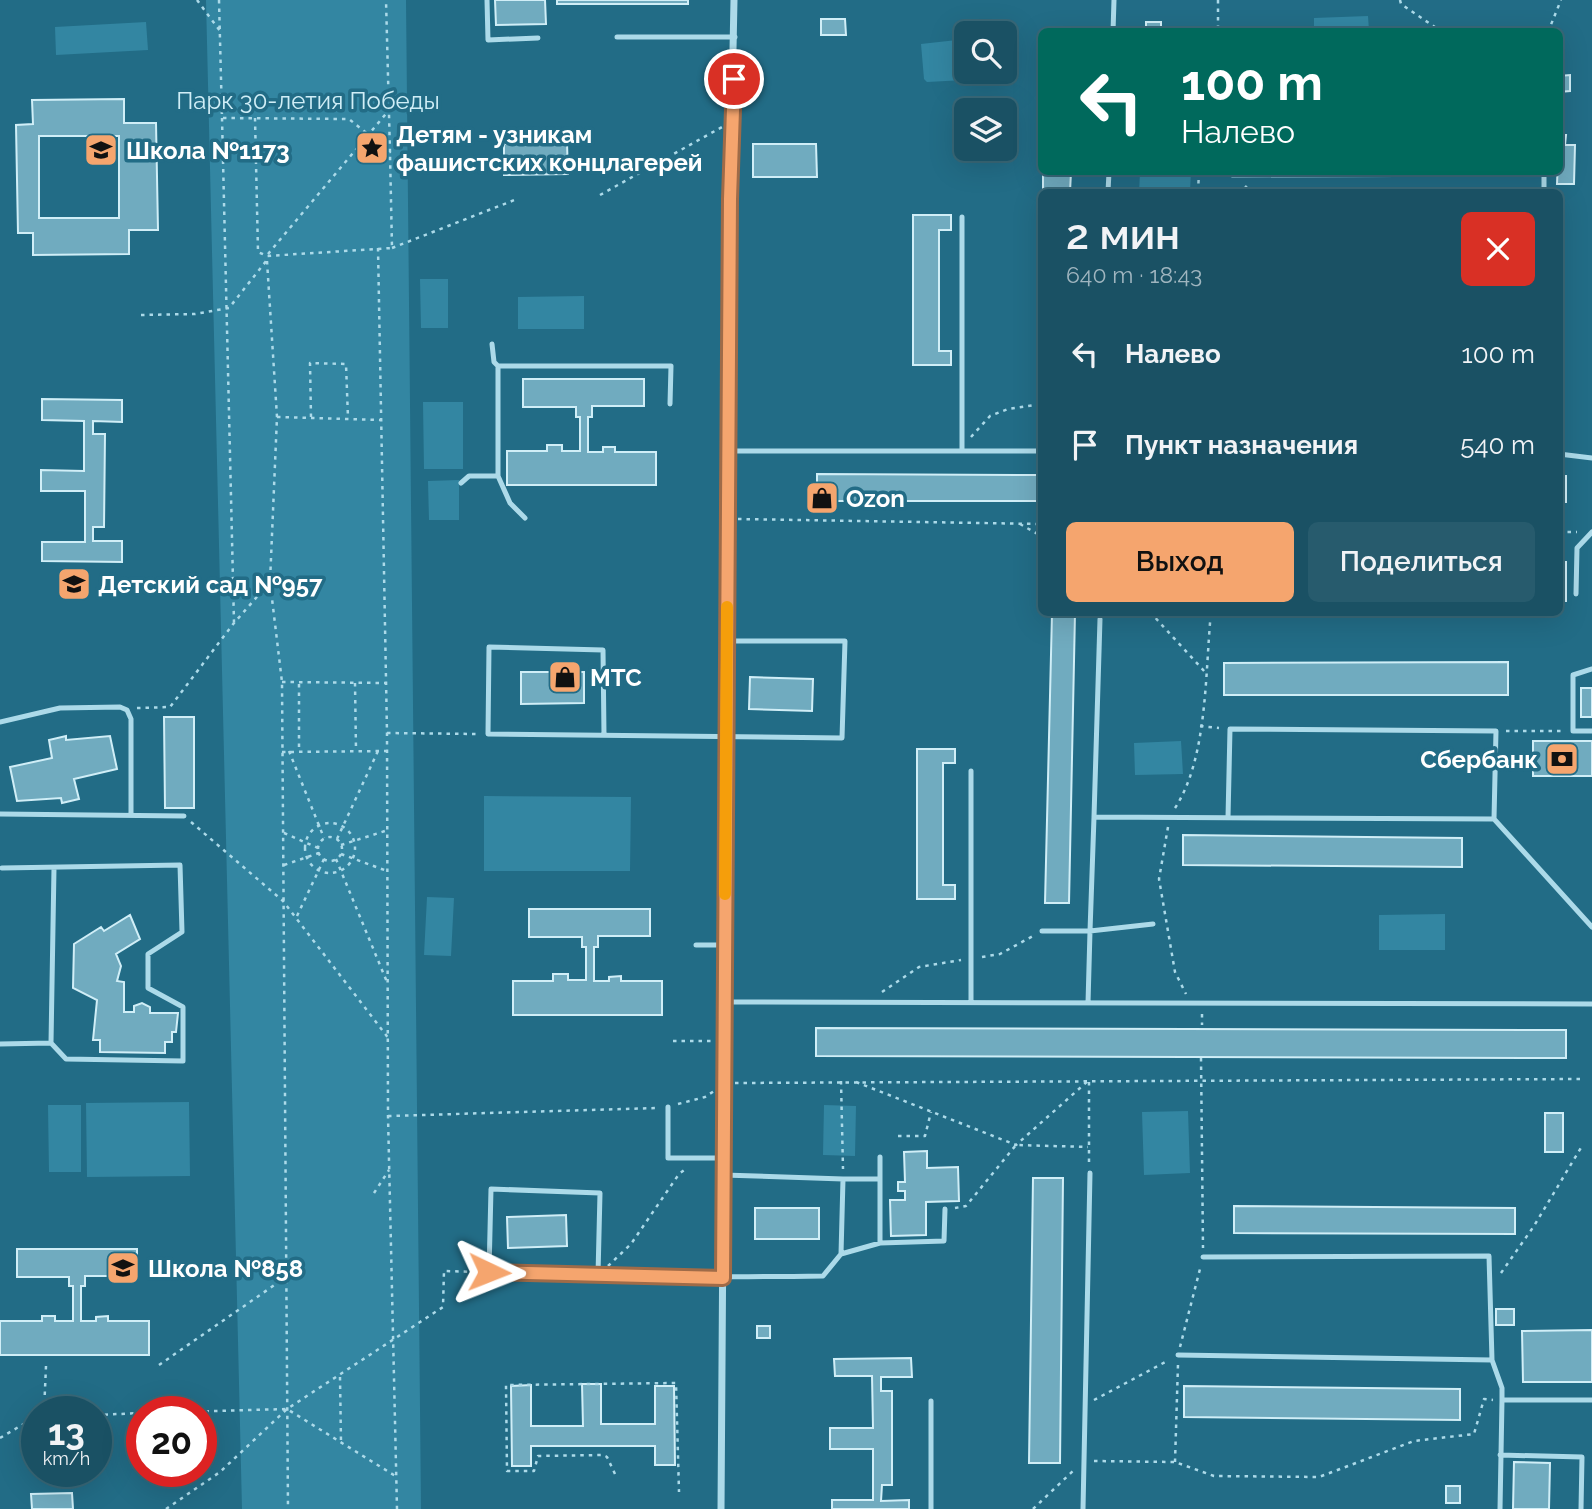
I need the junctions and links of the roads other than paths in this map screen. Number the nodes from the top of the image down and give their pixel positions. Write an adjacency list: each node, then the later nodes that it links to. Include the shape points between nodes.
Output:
1 (487, 0): 7 (lane, via 488,40)
2 (734, 0): 6 (street)
3 (1114, 0): 4 (lane)
4 (1113, 28)
5 (617, 37): 6 (lane)
6 (735, 37): 14 (street)
7 (538, 38)
8 (962, 217): 12 (lane)
9 (492, 344): 10 (lane)
10 (498, 366): 11 (lane, via 671,366); 19 (lane)
11 (670, 404)
12 (962, 451): 13 (lane); 14 (lane)
13 (1038, 451)
14 (728, 452): 25 (street)
15 (1563, 454): 16 (lane)
16 (1592, 458)
17 (464, 467): 18 (lane)
18 (469, 476): 19 (lane); 20 (lane)
19 (498, 476): 21 (lane, via 510,503)
20 (461, 483)
21 (525, 518)
22 (1592, 532): 23 (lane, via 1577,548)
23 (1576, 594)
24 (1100, 619): 35 (lane)
25 (727, 641): 30 (street); 30 (lane, via 845,641 842,738)
26 (1592, 669): 28 (lane, via 1573,675 1573,731)
27 (0, 722): 33 (lane, via 60,708 127,710 131,719)
28 (1592, 731)
29 (604, 736): 29 (lane, via 488,734 489,647 603,650); 30 (lane)
30 (726, 737): 44 (street)
31 (971, 771): 47 (lane)
32 (0, 814): 33 (lane)
33 (131, 815): 34 (lane)
34 (184, 816)
35 (1094, 817): 36 (lane); 43 (lane)
36 (1228, 818): 37 (lane); 37 (lane, via 1230,729 1496,731)
37 (1494, 819): 41 (lane)
38 (54, 867): 39 (lane); 50 (lane); 50 (lane, via 180,865 182,932 149,954 148,988 183,1007 183,1060 66,1059)
39 (2, 868)
40 (1153, 924): 43 (lane)
41 (1592, 927)
42 (1042, 931): 43 (lane)
43 (1090, 931): 48 (lane)
44 (724, 945): 45 (lane); 46 (street)
45 (696, 946)
46 (724, 1002): 47 (lane); 54 (street)
47 (971, 1002): 48 (lane)
48 (1088, 1003): 49 (lane)
49 (1592, 1004)
50 (51, 1043): 51 (lane)
51 (0, 1044)
52 (668, 1107): 54 (lane, via 668,1158)
53 (880, 1157): 58 (lane)
54 (723, 1158): 56 (street)
55 (1090, 1173): 73 (lane)
56 (723, 1175): 57 (lane); 64 (street)
57 (843, 1179): 58 (lane); 61 (lane)
58 (880, 1180): 60 (lane)
59 (945, 1209): 60 (lane, via 944,1241)
60 (880, 1243): 61 (lane)
61 (841, 1254): 64 (lane, via 823,1276)
62 (1203, 1257): 66 (lane, via 1489,1256)
63 (598, 1275): 63 (lane, via 489,1272 491,1189 600,1193); 64 (lane)
64 (723, 1278): 71 (street)
65 (1178, 1355): 66 (lane)
66 (1492, 1360): 67 (lane)
67 (1502, 1400): 68 (lane); 70 (lane)
68 (1592, 1400)
69 (931, 1401): 72 (lane)
70 (1500, 1455): 74 (lane); 75 (lane, via 1582,1457)
71 (721, 1509)
72 (931, 1509)
73 (1083, 1509)
74 (1500, 1509)
75 (1581, 1509)

